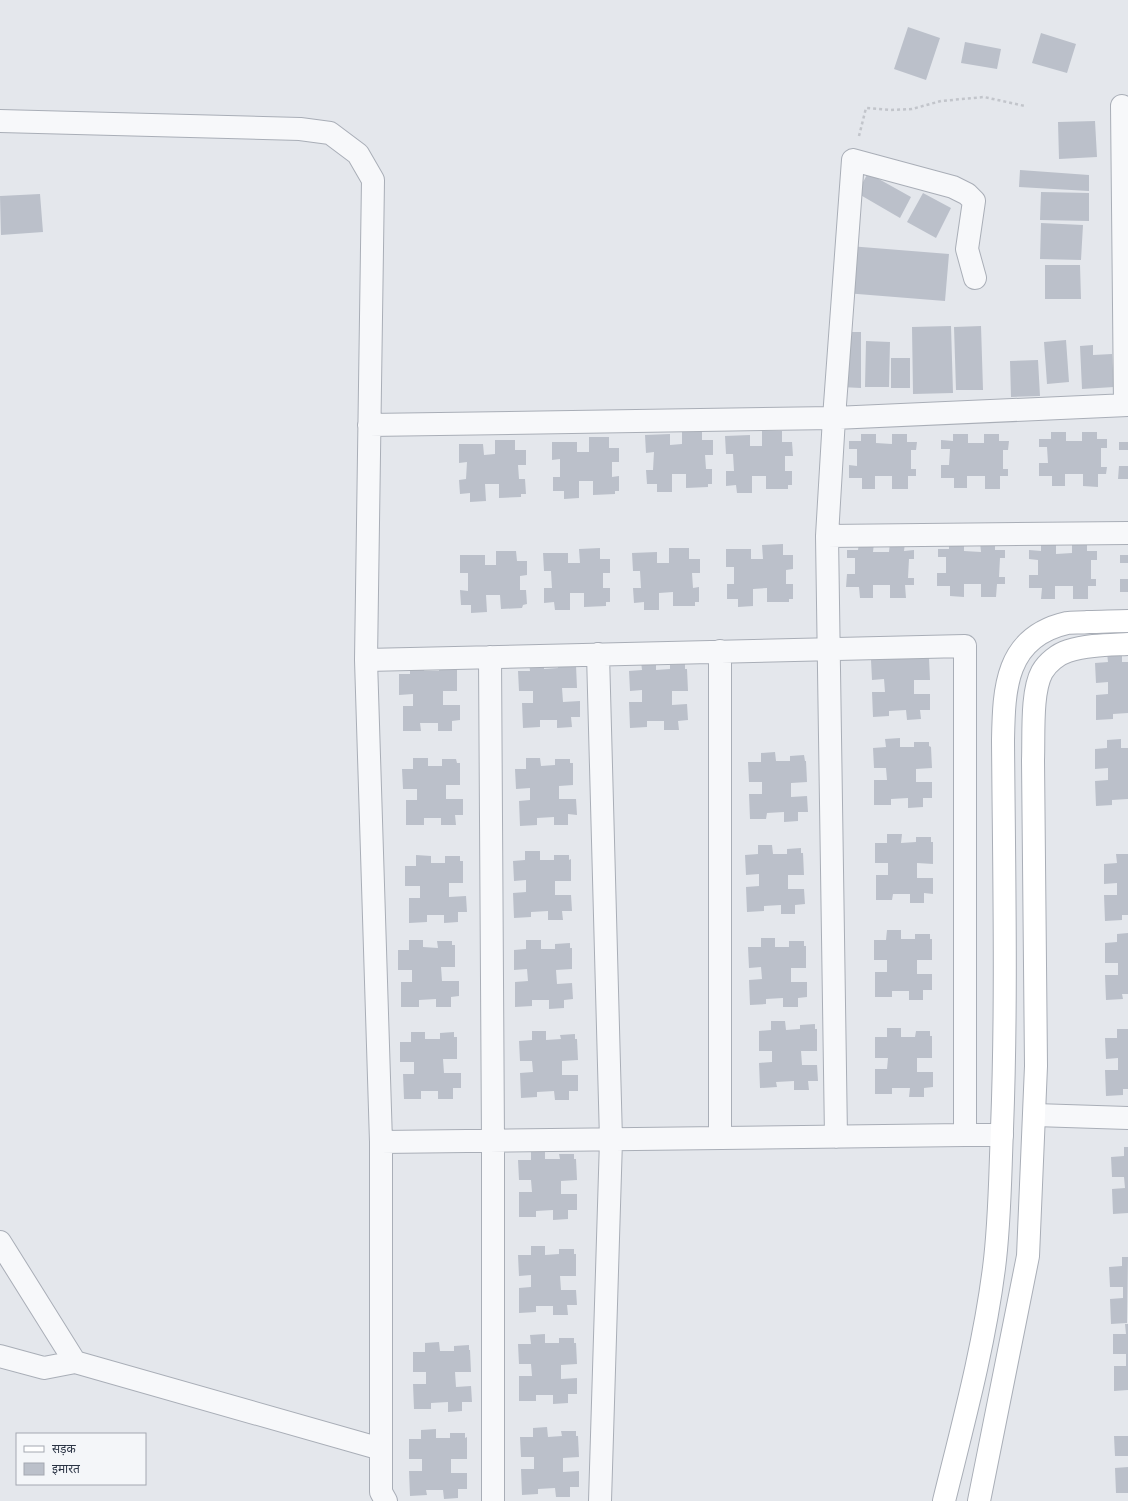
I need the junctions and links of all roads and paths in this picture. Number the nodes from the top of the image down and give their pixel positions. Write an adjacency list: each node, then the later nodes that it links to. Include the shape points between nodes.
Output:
1 (1025, 106): 4 (path, via 984,97 941,101 912,109 866,108)
2 (1122, 106): 6 (street)
3 (0, 121): 8 (street, via 300,128 330,133 358,154 373,180)
4 (853, 160): 5 (street, via 953,187 967,194 974,201 967,249); 7 (street)
5 (975, 278)
6 (1127, 405): 7 (street)
7 (834, 418): 8 (street); 10 (street)
8 (370, 425): 17 (street)
9 (1128, 533): 10 (street)
10 (828, 536): 13 (street)
11 (1128, 621): 21 (main road, via 1068,623 1053,627 1026,644 1015,658 1009,674 1004,695 1003,740)
12 (1128, 644): 18 (main road, via 1084,647 1066,652 1053,660 1042,672 1036,690 1033,760)
13 (829, 649): 14 (street); 20 (street, via 965,646); 22 (street)
14 (720, 652): 15 (street); 23 (street)
15 (598, 654): 16 (street); 24 (street)
16 (490, 657): 17 (street); 25 (street)
17 (366, 660): 26 (street)
18 (1035, 1115): 19 (street); 35 (main road, via 1028,1256)
19 (1128, 1118)
20 (965, 1135): 21 (street); 22 (street)
21 (1002, 1135): 34 (main road, via 999,1221 985,1326)
22 (836, 1137): 23 (street)
23 (720, 1138): 24 (street)
24 (611, 1140): 25 (street); 33 (street)
25 (493, 1141): 26 (street); 32 (street)
26 (381, 1142): 30 (street)
27 (0, 1242): 29 (street)
28 (0, 1356): 29 (street, via 44,1368)
29 (75, 1362): 30 (street)
30 (381, 1449): 31 (street, via 381,1492)
31 (386, 1501)
32 (493, 1501)
33 (600, 1501)
34 (944, 1501)
35 (979, 1501)

